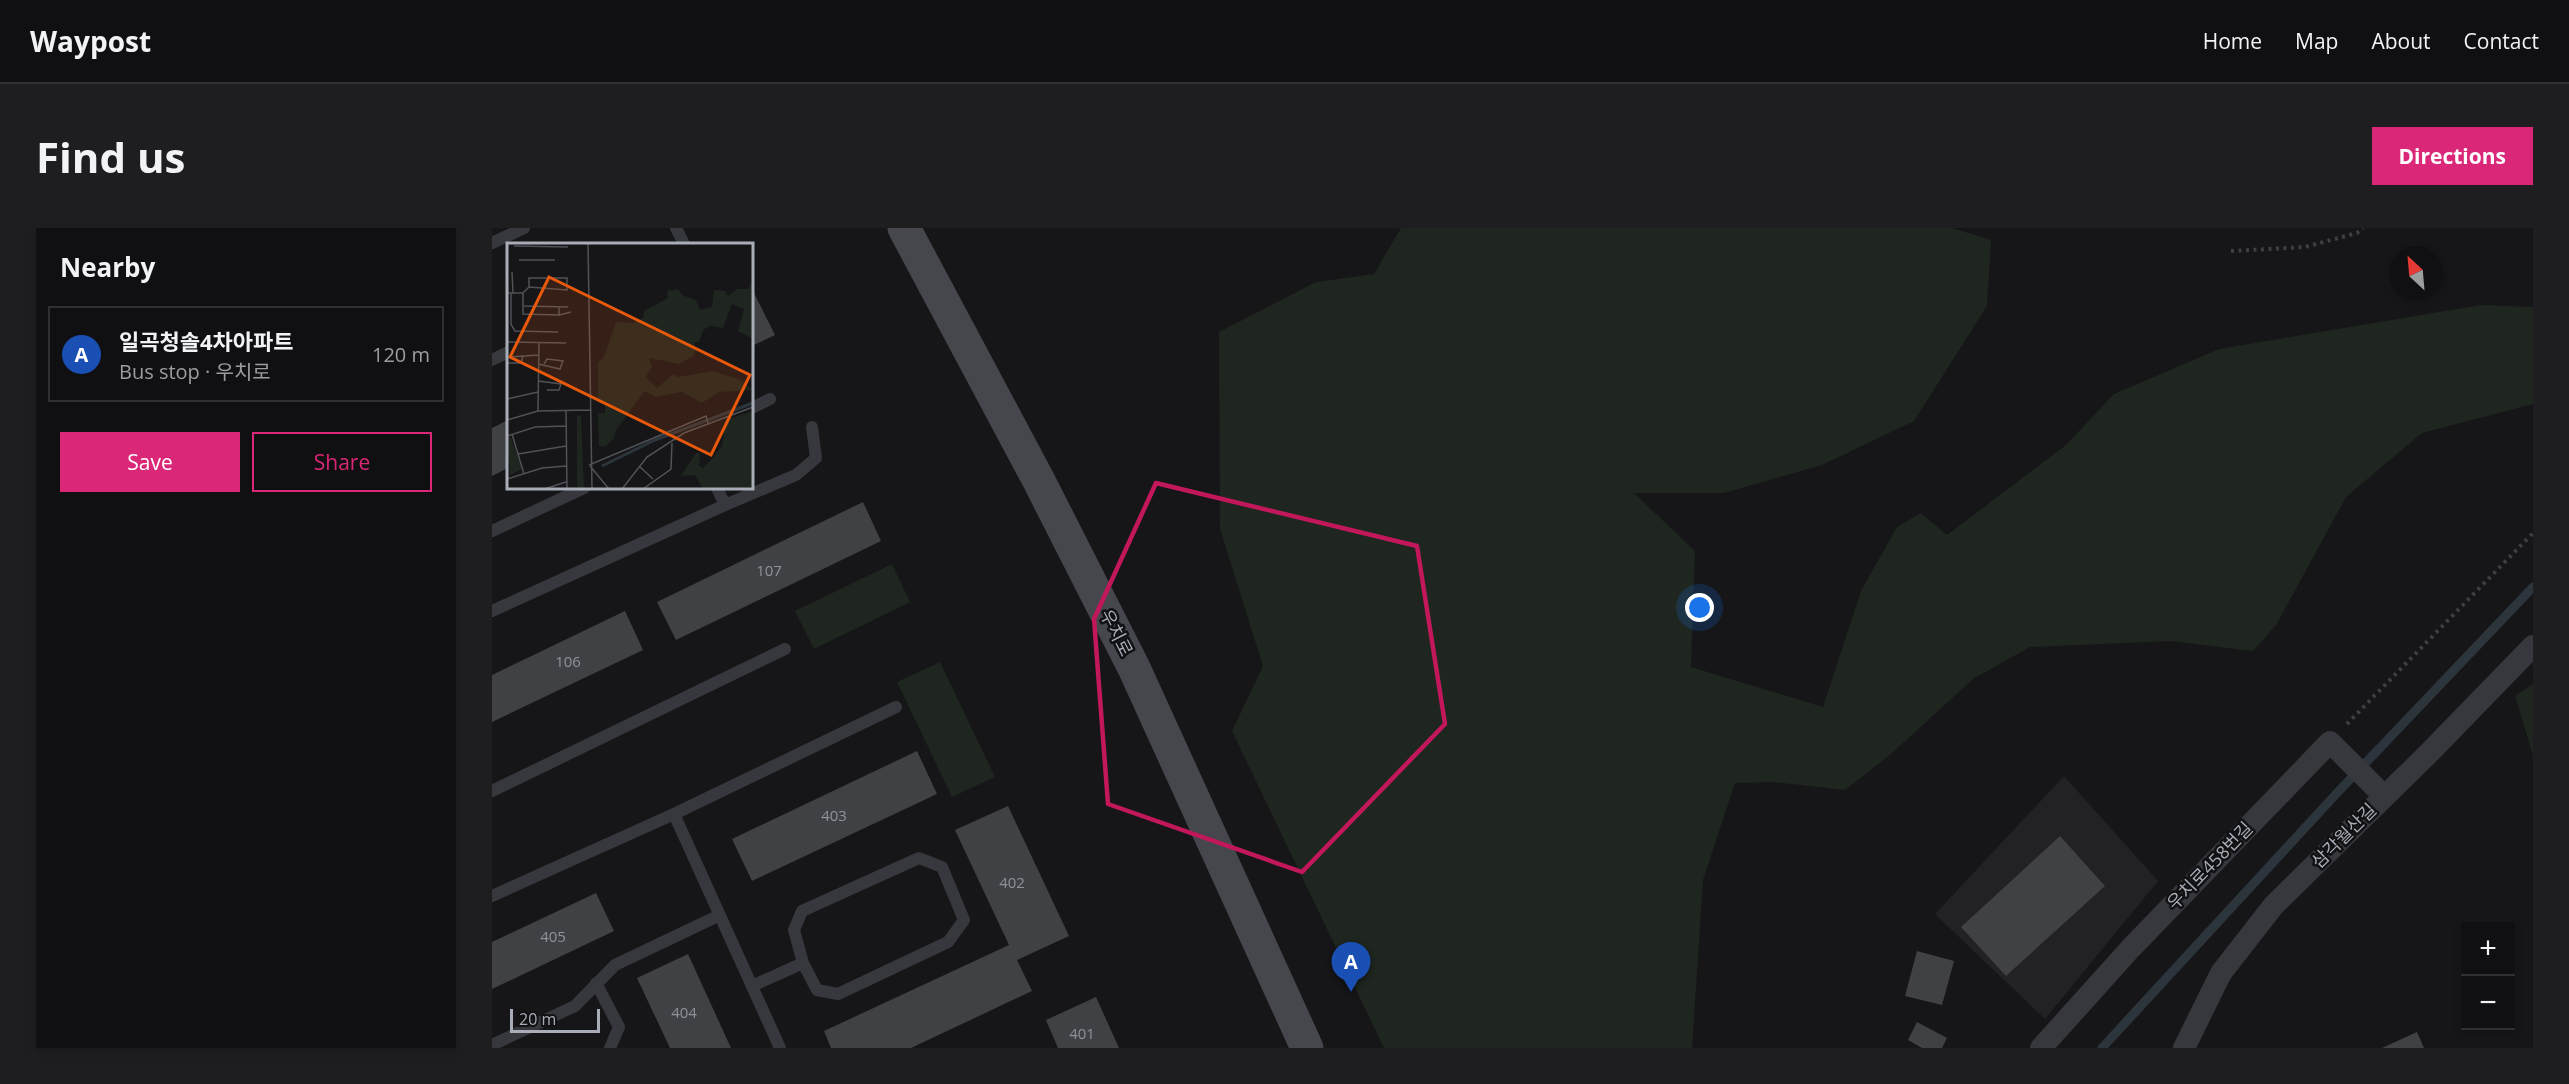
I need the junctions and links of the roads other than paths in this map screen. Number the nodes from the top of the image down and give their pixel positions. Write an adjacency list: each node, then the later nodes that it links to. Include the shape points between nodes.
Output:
1 (524, 228): 4 (lane)
2 (676, 228): 5 (lane)
3 (904, 228): 30 (main road, 우치로, via 1134,668)
4 (492, 243)
5 (684, 243)
6 (507, 352): 7 (lane)
7 (492, 360)
8 (770, 399): 9 (lane)
9 (753, 408)
10 (812, 428): 13 (lane, via 816,458 796,475)
11 (582, 489): 14 (lane)
12 (717, 489): 13 (lane)
13 (725, 505): 15 (lane)
14 (492, 531)
15 (492, 611)
16 (2533, 646): 20 (street, 삼각월산길)
17 (785, 649): 19 (lane)
18 (896, 707): 21 (lane)
19 (492, 790)
20 (2384, 796): 31 (street, 우치로458번길, via 2330,742 2131,948); 32 (street, 삼각월산길, via 2274,904 2221,973)
21 (674, 814): 22 (lane); 23 (lane)
22 (492, 896)
23 (720, 915): 25 (lane, via 615,965); 26 (lane)
24 (803, 963): 24 (lane, via 817,990 838,994 948,942 964,920 942,867 919,858 802,911 794,930); 26 (lane)
25 (596, 983): 27 (lane, via 575,1006); 28 (lane, via 619,1027)
26 (752, 986): 29 (lane)
27 (492, 1045)
28 (610, 1048)
29 (780, 1048)
30 (1307, 1048)
31 (2041, 1048)
32 (2184, 1048)

